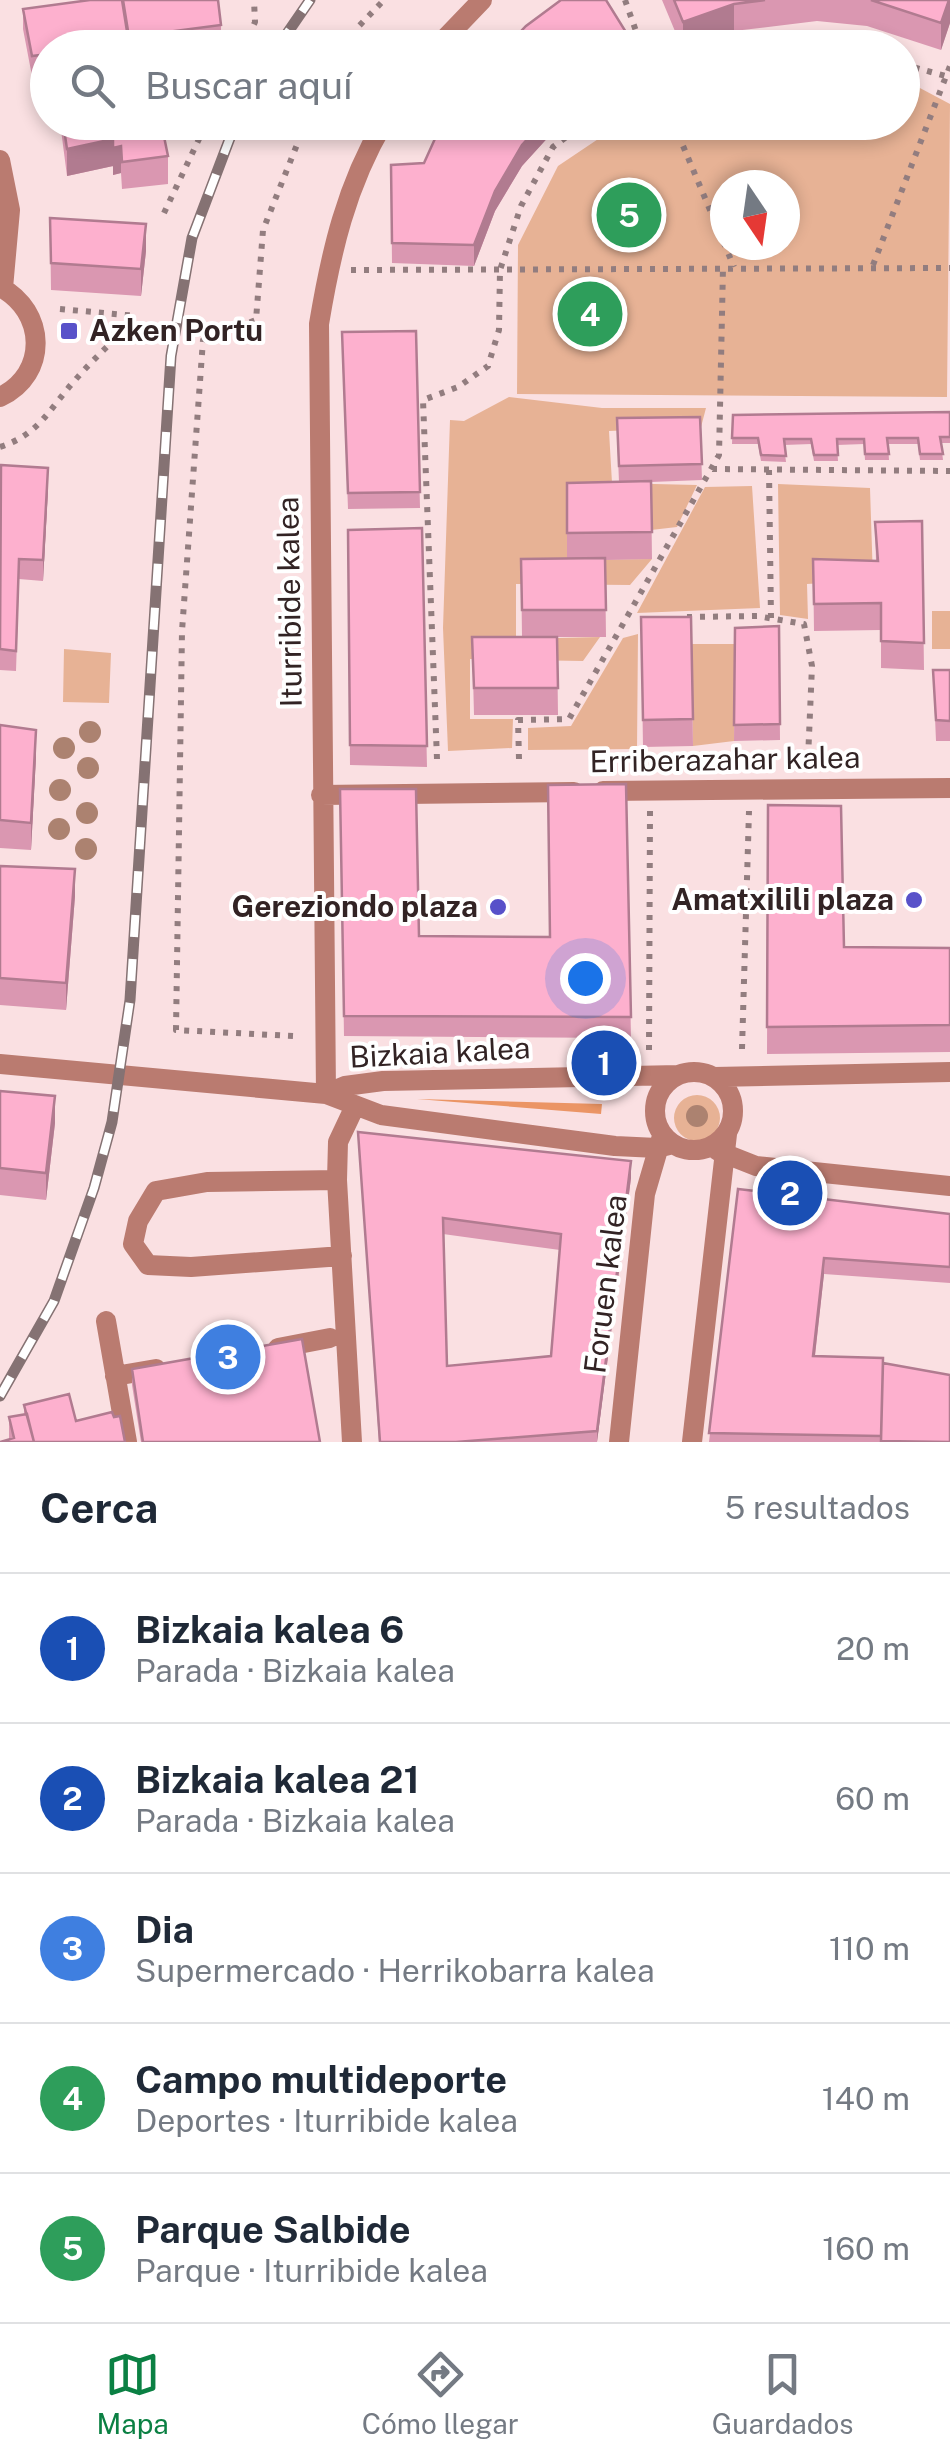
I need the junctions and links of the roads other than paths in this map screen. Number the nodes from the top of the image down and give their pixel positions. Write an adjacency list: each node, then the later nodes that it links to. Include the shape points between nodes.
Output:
1 (482, 0): 2 (street)
2 (453, 30)
3 (374, 140): 8 (street, Iturribide kalea, via 342,213 319,324)
4 (0, 160): 5 (street, via 10,210)
5 (2, 288): 6 (street, via 19,300 37,335 28,373)
6 (0, 396)
7 (950, 788): 8 (street, Erriberazahar kalea)
8 (321, 795): 13 (street, Iturribide kalea)
9 (0, 1064): 13 (street, Bizkaia kalea)
10 (950, 1072): 12 (street)
11 (679, 1075): 12 (street); 13 (street, Bizkaia kalea, via 377,1082); 15 (street, via 656,1101)
12 (714, 1077): 16 (street, via 734,1109)
13 (326, 1094): 14 (street, Bizkaia kalea)
14 (355, 1106): 15 (street, Bizkaia kalea, via 381,1115); 17 (street, via 338,1142)
15 (664, 1142): 16 (street, via 686,1150); 27 (street, Foruen kalea, via 645,1194)
16 (722, 1146): 18 (street, via 756,1166); 28 (street)
17 (336, 1180): 19 (street); 19 (street, via 207,1182 156,1191 133,1244 148,1265)
18 (950, 1186)
19 (342, 1256): 26 (street)
20 (106, 1321): 24 (street)
21 (330, 1338): 22 (street)
22 (252, 1352)
23 (174, 1366): 24 (street)
24 (115, 1376): 25 (street)
25 (127, 1442)
26 (352, 1442)
27 (619, 1442)
28 (692, 1442)

